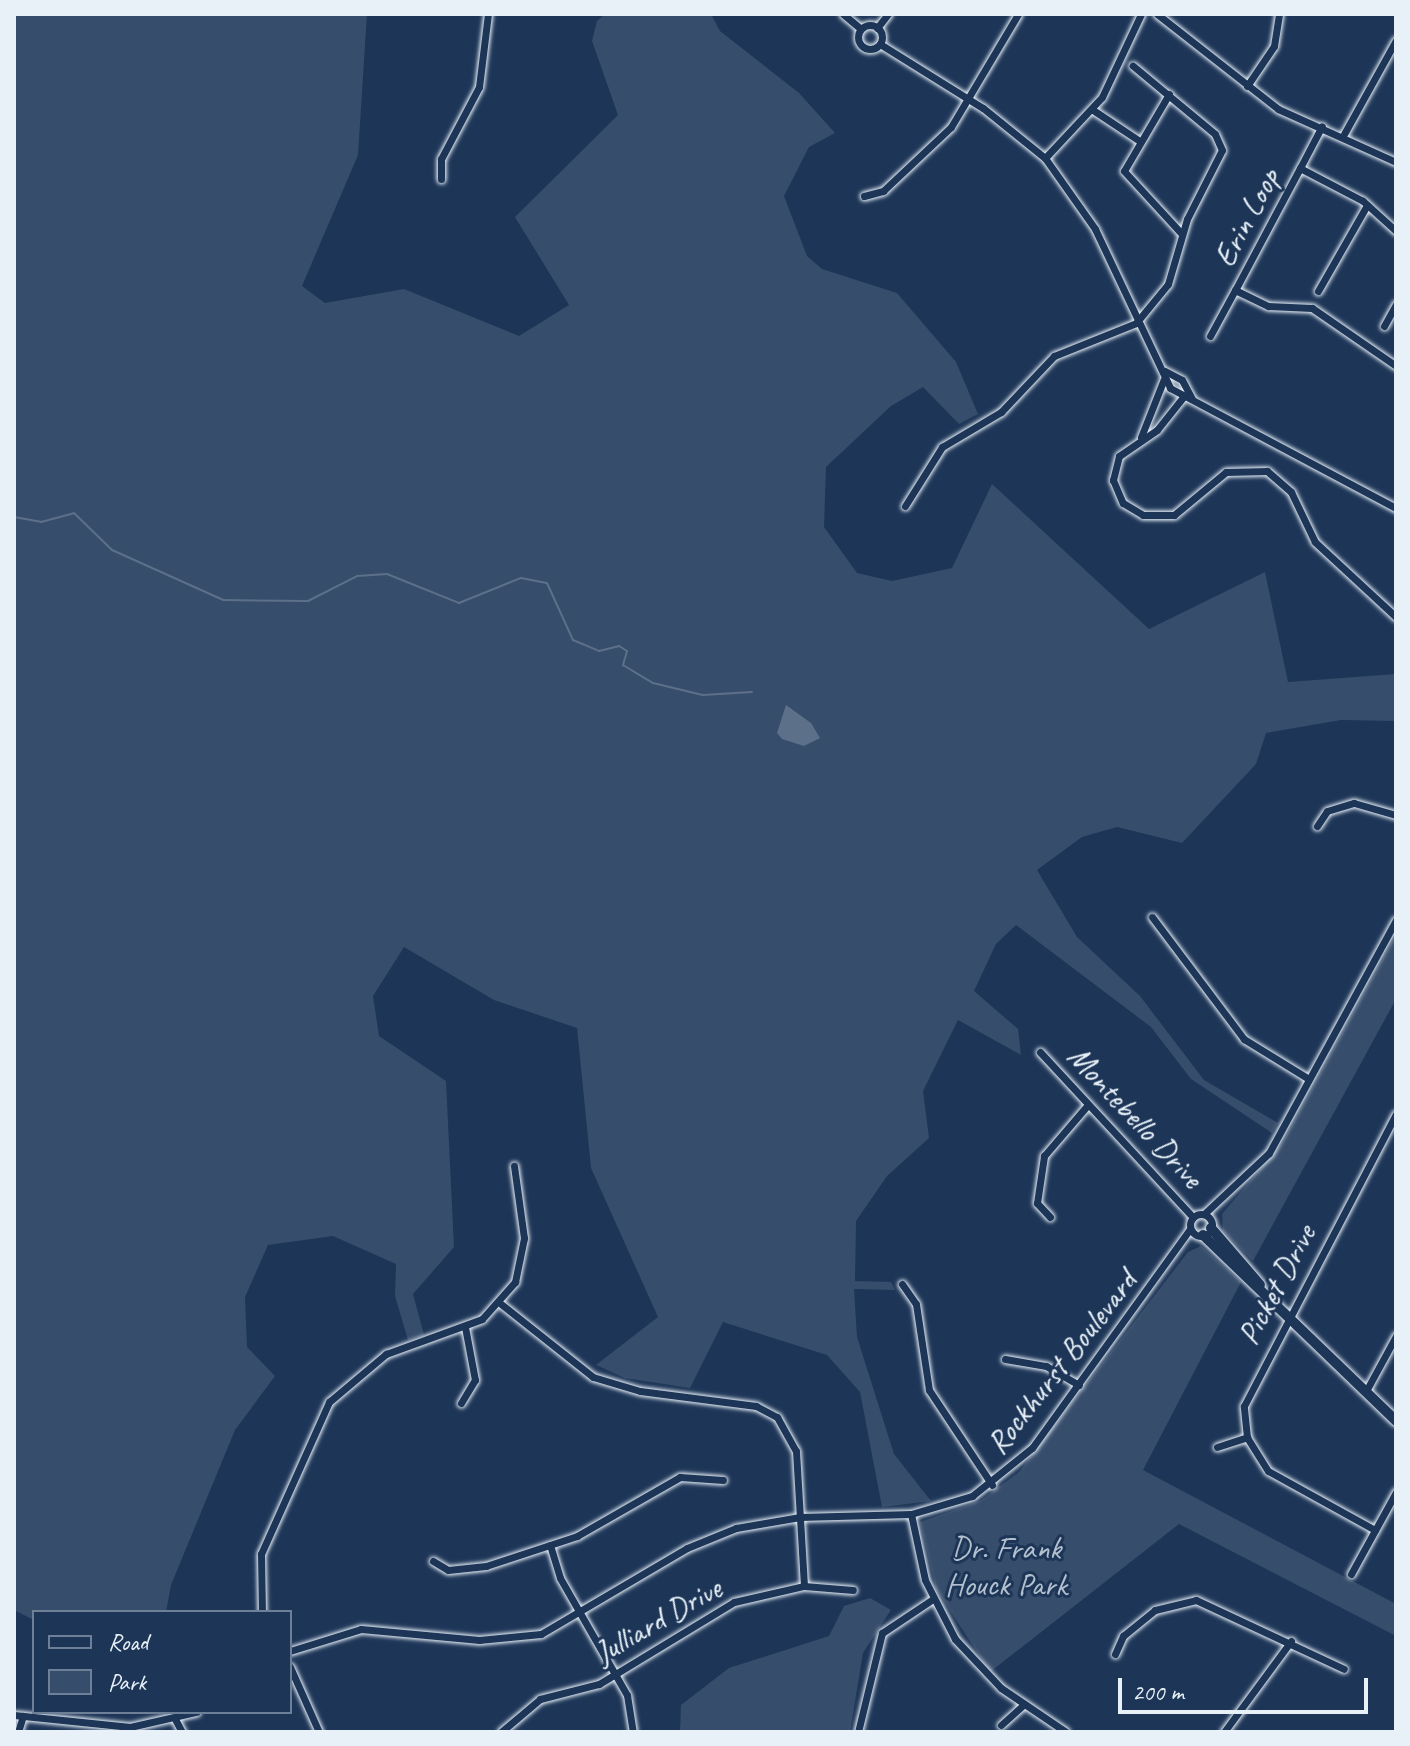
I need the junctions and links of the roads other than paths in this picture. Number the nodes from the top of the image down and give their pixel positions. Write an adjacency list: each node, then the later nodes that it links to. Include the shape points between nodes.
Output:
1 (488, 14): 23 (street, via 479,87 441,159)
2 (843, 14): 9 (street)
3 (888, 14): 8 (street)
4 (1018, 14): 15 (street)
5 (1141, 14): 16 (street)
6 (1157, 14): 13 (street)
7 (1279, 14): 13 (street, via 1274,46)
8 (877, 28): 9 (street); 11 (street)
9 (861, 29): 11 (street, via 863,47)
10 (1396, 40): 18 (street)
11 (880, 44): 15 (street)
12 (1133, 66): 14 (street)
13 (1247, 86): 17 (street, via 1278,109)
14 (1169, 94): 19 (street); 27 (street, via 1215,134 1222,150)
15 (968, 99): 20 (street); 24 (street, via 945,133 883,191)
16 (1093, 110): 19 (street); 20 (street)
17 (1322, 126): 18 (street); 22 (street, Erin Loop)
18 (1344, 134): 21 (street)
19 (1138, 140): 27 (street, via 1126,178)
20 (1045, 158): 31 (street, via 1095,229)
21 (1396, 162)
22 (1300, 168): 25 (street, Erin Loop); 28 (street, Erin Loop)
23 (441, 179)
24 (864, 196)
25 (1367, 205): 26 (street, Erin Loop); 29 (street)
26 (1396, 231)
27 (1181, 233): 31 (street, via 1168,284)
28 (1235, 290): 33 (street, Erin Loop); 34 (street, Erin Loop, via 1268,306 1312,308)
29 (1318, 291)
30 (1396, 304): 32 (street)
31 (1136, 323): 35 (street); 38 (street, via 1041,365 1001,412 933,455)
32 (1384, 326)
33 (1210, 336)
34 (1396, 366)
35 (1164, 375): 36 (street); 36 (street, via 1182,380); 37 (street)
36 (1188, 398): 37 (street, via 1157,430); 39 (street)
37 (1141, 437): 40 (street, via 1122,451 1114,474 1129,508 1174,515 1226,472 1267,471 1291,492 1315,542)
38 (905, 506)
39 (1396, 508)
40 (1396, 617)
41 (1396, 815): 42 (street, via 1354,803 1327,811)
42 (1317, 826)
43 (1152, 917): 46 (street, via 1244,1039)
44 (1396, 920): 46 (street, Rockhurst Boulevard)
45 (1040, 1052): 47 (street, Montebello Drive)
46 (1309, 1079): 52 (street, Rockhurst Boulevard, via 1269,1153)
47 (1086, 1107): 54 (street, via 1044,1156 1037,1203); 55 (street, Montebello Drive)
48 (1396, 1114): 49 (street, Picket Drive)
49 (1371, 1161): 51 (street); 61 (street, Picket Drive)
50 (514, 1166): 60 (street, via 523,1253)
51 (1382, 1167)
52 (1227, 1199): 53 (street, Rockhurst Boulevard); 57 (street, Rockhurst Boulevard)
53 (1204, 1214): 55 (street, Rockhurst Boulevard); 57 (street)
54 (1050, 1217)
55 (1193, 1217): 56 (street, Rockhurst Boulevard)
56 (1190, 1229): 57 (street); 58 (street, Rockhurst Boulevard)
57 (1206, 1231): 58 (street, Rockhurst Boulevard); 61 (street, Montebello Drive)
58 (1181, 1251): 65 (street, Rockhurst Boulevard)
59 (902, 1284): 72 (street, via 916,1304 929,1390)
60 (501, 1304): 62 (street); 75 (street, via 593,1377 640,1391 756,1406 777,1417 796,1451)
61 (1288, 1313): 66 (street, Montebello Drive); 69 (street, Picket Drive, via 1247,1393)
62 (465, 1327): 67 (street, via 475,1380); 83 (street, via 386,1354 344,1386 316,1421 261,1554)
63 (1396, 1336): 66 (street)
64 (1005, 1359): 65 (street, via 1046,1366)
65 (1079, 1385): 72 (street, Rockhurst Boulevard, via 1023,1458)
66 (1366, 1391): 68 (street, Montebello Drive)
67 (461, 1403)
68 (1396, 1421)
69 (1247, 1437): 70 (street); 76 (street, via 1279,1479)
70 (1217, 1447)
71 (723, 1480): 77 (street, via 680,1477)
72 (992, 1485): 74 (street, Rockhurst Boulevard)
73 (1396, 1492): 76 (street)
74 (911, 1514): 75 (street, Rockhurst Boulevard); 82 (street)
75 (800, 1517): 80 (street); 84 (street, Rockhurst Boulevard, via 736,1528 687,1548)
76 (1375, 1530): 79 (street)
77 (550, 1545): 78 (street, via 470,1570); 84 (street)
78 (433, 1561)
79 (1351, 1574)
80 (804, 1586): 81 (street, Julliard Drive); 90 (street, Julliard Drive, via 720,1609)
81 (853, 1590)
82 (933, 1599): 91 (street, via 971,1658); 101 (street, via 882,1633)
83 (262, 1610)
84 (581, 1615): 86 (street, Rockhurst Boulevard, via 522,1638 375,1628 327,1635); 90 (street)
85 (1291, 1641): 87 (street, via 1196,1600 1146,1616); 88 (street); 103 (street)
86 (292, 1650)
87 (1115, 1654)
88 (1344, 1669)
89 (292, 1671): 98 (street)
90 (615, 1675): 99 (street, Julliard Drive, via 540,1699); 100 (street, via 631,1704)
91 (1024, 1704): 95 (street); 102 (street)
92 (190, 1714): 94 (street)
93 (18, 1715): 94 (street, via 130,1727); 96 (street)
94 (175, 1719): 97 (street)
95 (1001, 1725)
96 (18, 1732)
97 (182, 1732)
98 (319, 1732)
99 (501, 1732)
100 (633, 1732)
101 (858, 1732)
102 (1066, 1732)
103 (1224, 1732)

